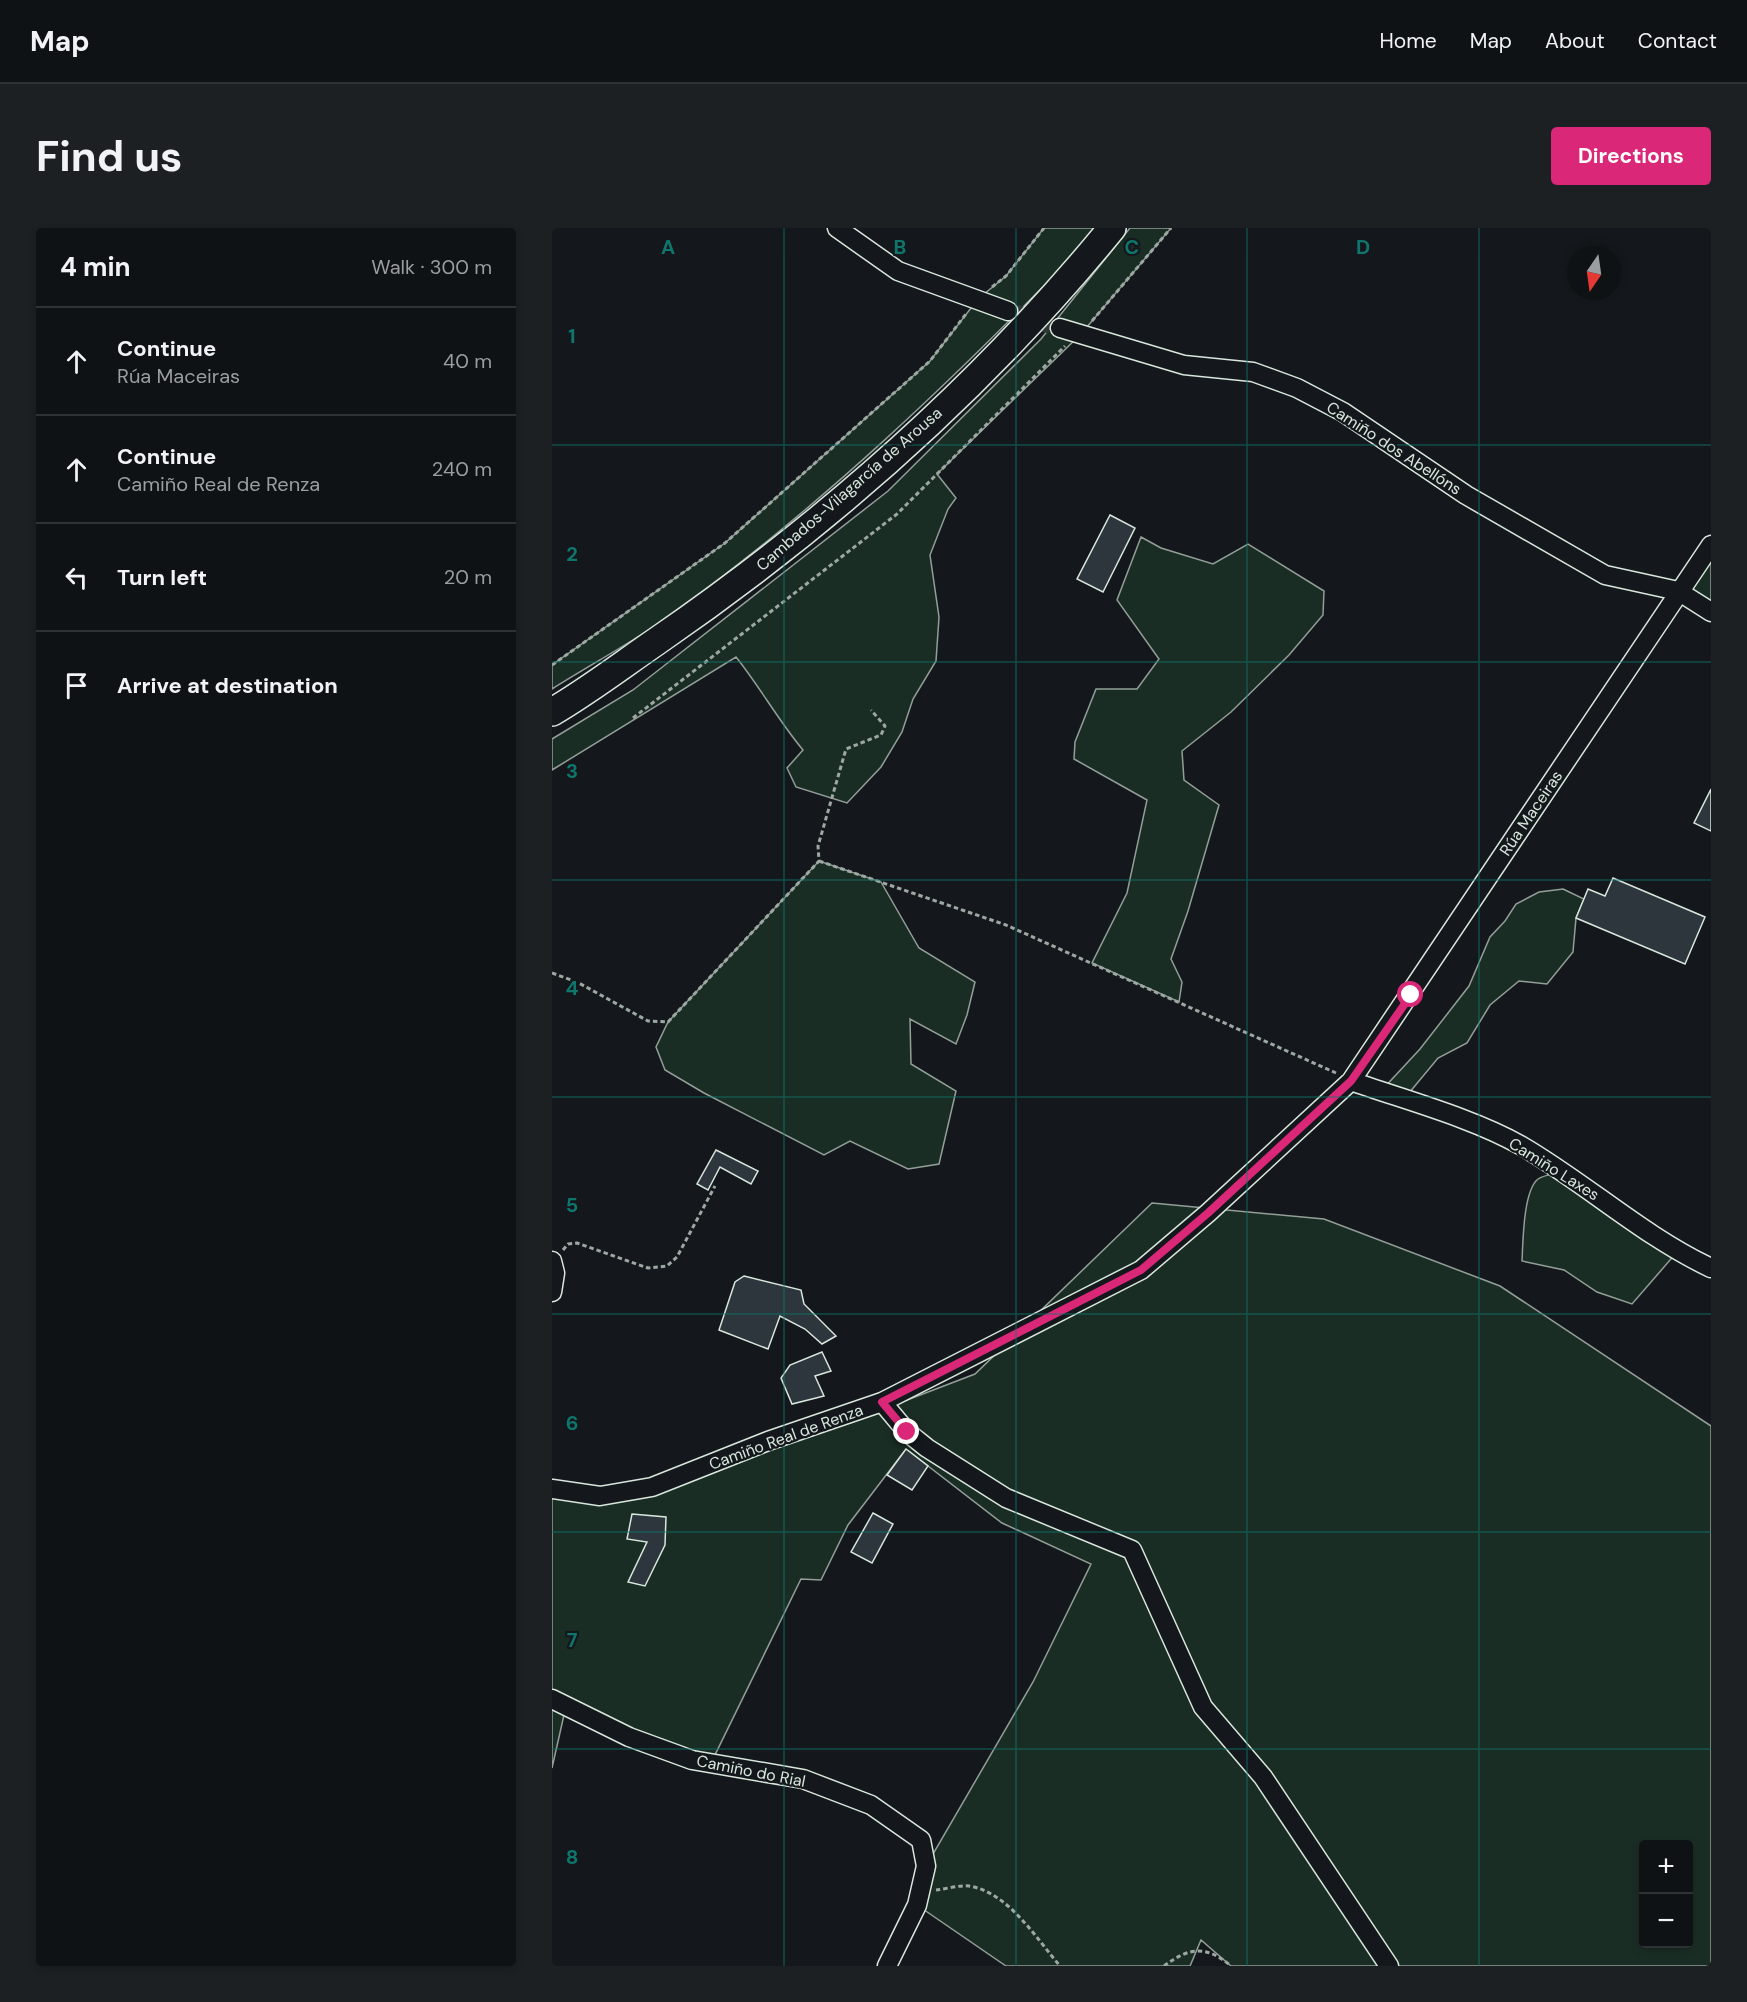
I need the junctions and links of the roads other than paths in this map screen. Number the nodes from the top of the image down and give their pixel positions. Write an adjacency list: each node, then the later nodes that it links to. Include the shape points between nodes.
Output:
1 (837, 228): 3 (street, via 898,271)
2 (1112, 228): 8 (highway, Cambados-Vilagarcía de Arousa, via 998,354 935,416 798,536 728,592)
3 (1008, 311)
4 (1060, 328): 6 (street, Camiño dos Abellóns, via 1184,365 1253,372 1297,388 1343,412 1466,495 1605,575)
5 (1711, 545): 6 (street, Rúa Maceiras)
6 (1678, 591): 7 (street, Camiño dos Abellóns); 9 (street, Rúa Maceiras)
7 (1711, 612)
8 (552, 712)
9 (1351, 1081): 11 (street, Camiño Laxes, via 1460,1119 1521,1146 1677,1252); 13 (street, Camiño Real de Renza, via 1141,1270)
10 (552, 1261): 12 (street)
11 (1711, 1268)
12 (552, 1292)
13 (882, 1402): 14 (street, Camiño Real de Renza, via 652,1487 600,1496); 17 (street, via 907,1432 1006,1498 1132,1550 1203,1707 1263,1777)
14 (552, 1489)
15 (552, 1699): 16 (street, Camiño do Rial, via 629,1737 692,1760 803,1779 871,1805 921,1840 926,1866 917,1905)
16 (886, 1966)
17 (1389, 1966)

